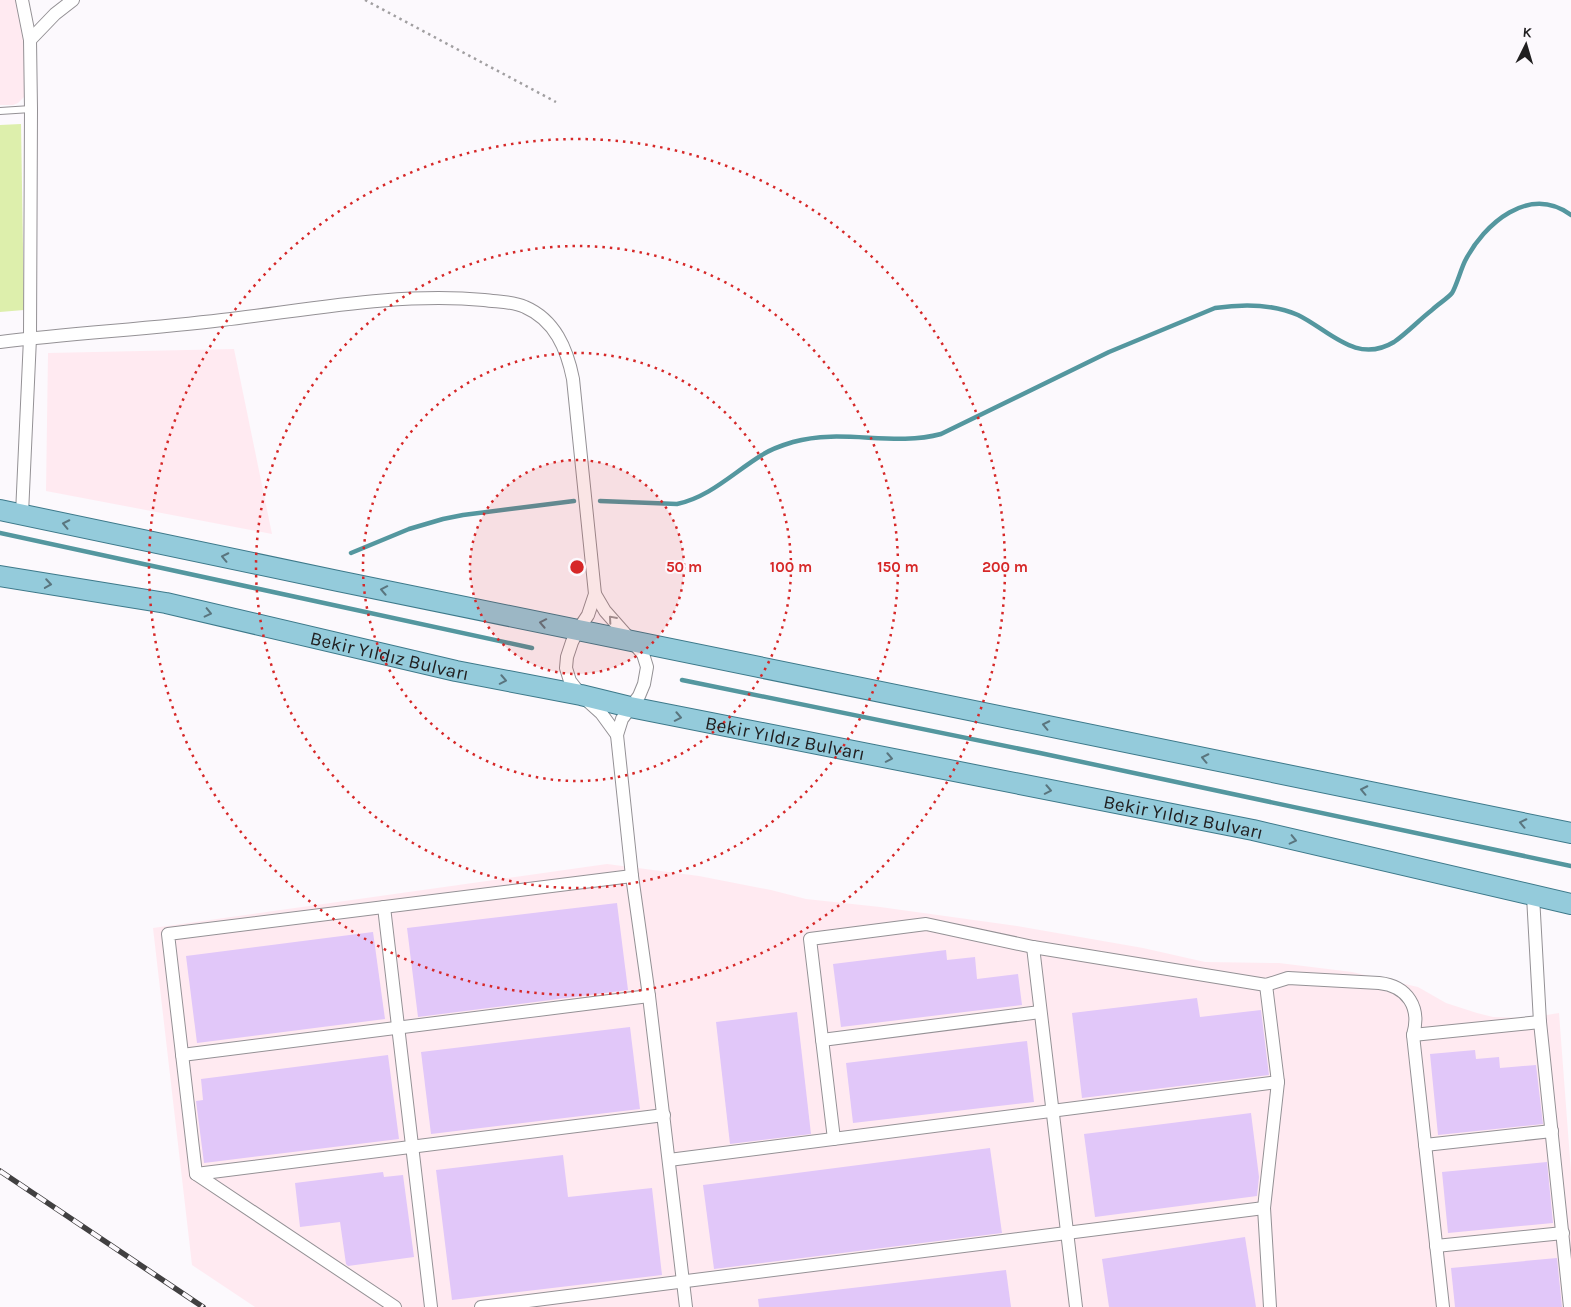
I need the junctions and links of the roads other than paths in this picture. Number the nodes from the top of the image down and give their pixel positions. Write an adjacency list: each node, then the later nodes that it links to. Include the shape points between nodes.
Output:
1 (22, 0): 3 (street)
2 (73, 0): 3 (street)
3 (30, 40): 4 (street)
4 (30, 109): 5 (lane); 6 (street)
5 (0, 111)
6 (30, 338): 7 (street); 9 (street); 11 (street, via 408,300 458,298 524,306 554,330 571,367)
7 (0, 342)
8 (0, 510): 9 (main road)
9 (22, 514): 12 (main road, one-way to 9)
10 (0, 576): 14 (main road, Bekir Yıldız Bulvarı, one-way to 14, via 166,603 456,670)
11 (594, 594): 12 (street, via 588,616); 13 (street, one-way to 11)
12 (578, 630): 13 (main road); 14 (street, via 566,668 570,681)
13 (632, 641): 15 (street, via 644,654 647,667 639,696); 17 (main road, one-way to 13)
14 (581, 695): 15 (main road, Bekir Yıldız Bulvarı); 16 (street, via 601,713)
15 (630, 707): 16 (street); 19 (main road, Bekir Yıldız Bulvarı, one-way to 19, via 1254,830)
16 (617, 736): 18 (street)
17 (1571, 833)
18 (632, 876): 21 (street); 24 (street)
19 (1533, 896): 20 (main road, Bekir Yıldız Bulvarı); 26 (street)
20 (1571, 904)
21 (384, 907): 27 (street); 30 (street, via 168,934)
22 (1033, 947): 23 (street); 25 (street); 29 (street, via 926,924 810,939)
23 (1266, 986): 28 (street, via 1288,978 1392,985 1405,994 1414,1009); 31 (street)
24 (649, 996): 27 (street); 33 (street)
25 (1040, 1012): 29 (street); 32 (street)
26 (1540, 1022): 28 (street); 34 (street)
27 (398, 1028): 30 (street); 37 (street)
28 (1413, 1035): 36 (street)
29 (822, 1040): 35 (street)
30 (182, 1055): 39 (street)
31 (1278, 1082): 32 (street); 40 (street)
32 (1052, 1111): 35 (street); 41 (street)
33 (664, 1115): 37 (street); 38 (street)
34 (1552, 1132): 36 (street); 42 (street)
35 (834, 1139): 38 (street)
36 (1425, 1145): 43 (street)
37 (412, 1147): 39 (street); 46 (street)
38 (669, 1160): 44 (street)
39 (196, 1174): 45 (street)
40 (1264, 1208): 41 (street); 50 (street)
41 (1067, 1233): 44 (street); 49 (street)
42 (1563, 1233): 43 (street); 52 (street)
43 (1436, 1246): 51 (street)
44 (683, 1281): 47 (street); 48 (street)
45 (395, 1307)
46 (432, 1307)
47 (481, 1307)
48 (686, 1307)
49 (1076, 1307)
50 (1270, 1307)
51 (1442, 1307)
52 (1570, 1307)

